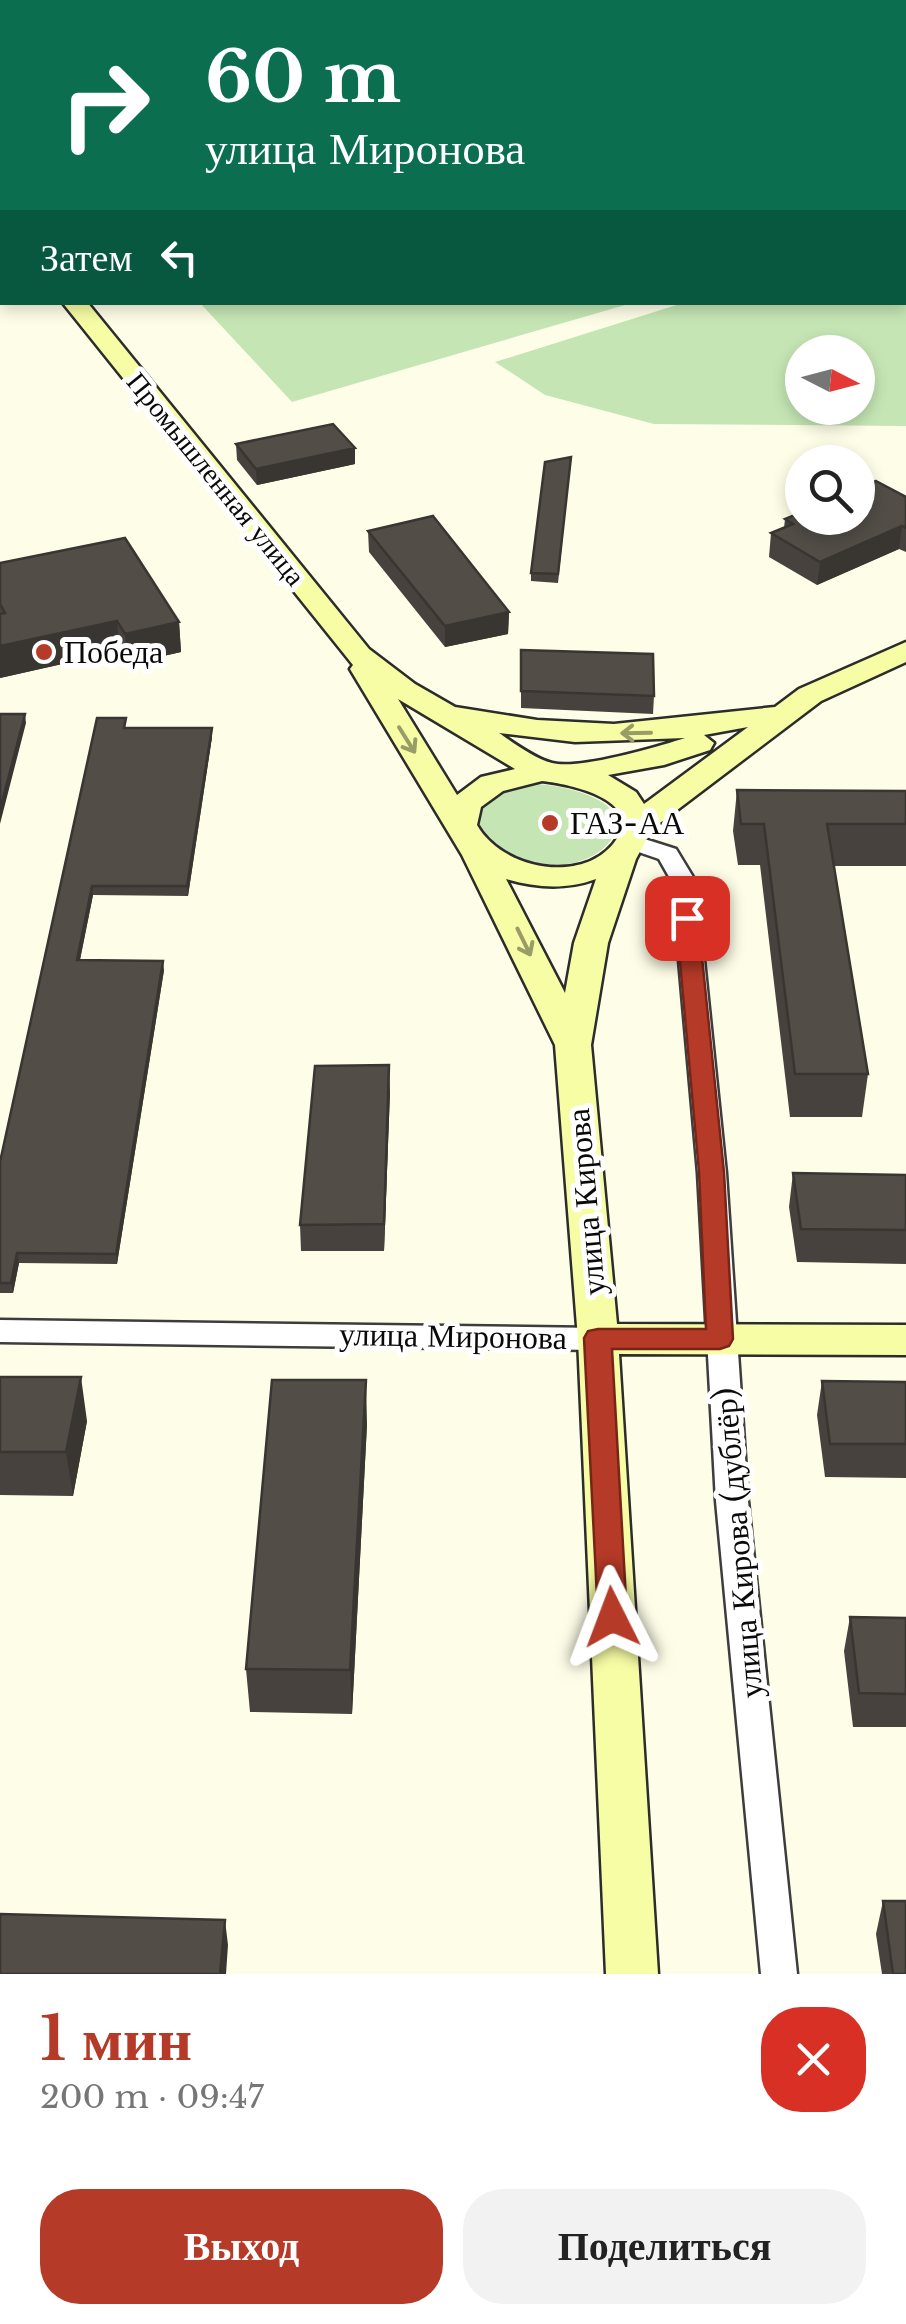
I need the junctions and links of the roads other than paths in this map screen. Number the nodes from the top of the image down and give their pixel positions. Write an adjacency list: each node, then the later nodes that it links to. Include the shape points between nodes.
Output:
1 (76, 305): 3 (main road, Промышленная улица)
2 (906, 651): 4 (main road)
3 (359, 654): 5 (main road); 8 (main road, one-way to 8)
4 (810, 695): 6 (main road); 9 (main road)
5 (428, 705): 6 (main road, one-way to 5, via 634,734 504,724); 7 (main road)
6 (767, 714): 7 (main road, via 653,758)
7 (556, 772): 8 (main road, via 516,775 483,788 462,809); 9 (main road, via 618,792 632,808)
8 (460, 825): 10 (main road)
9 (630, 841): 10 (main road, via 601,868 550,877); 11 (main road, улица Кирова, via 591,943); 14 (street, улица Кирова (дублёр), via 668,854 684,882 712,1172)
10 (478, 856): 11 (main road, one-way to 11)
11 (573, 1045): 13 (main road, улица Кирова)
12 (0, 1331): 13 (street, улица Миронова)
13 (598, 1338): 14 (main road, улица Миронова); 16 (main road, улица Кирова)
14 (720, 1339): 15 (main road, улица Миронова); 17 (street, улица Кирова (дублёр))
15 (906, 1340)
16 (632, 1974)
17 (779, 1974)

